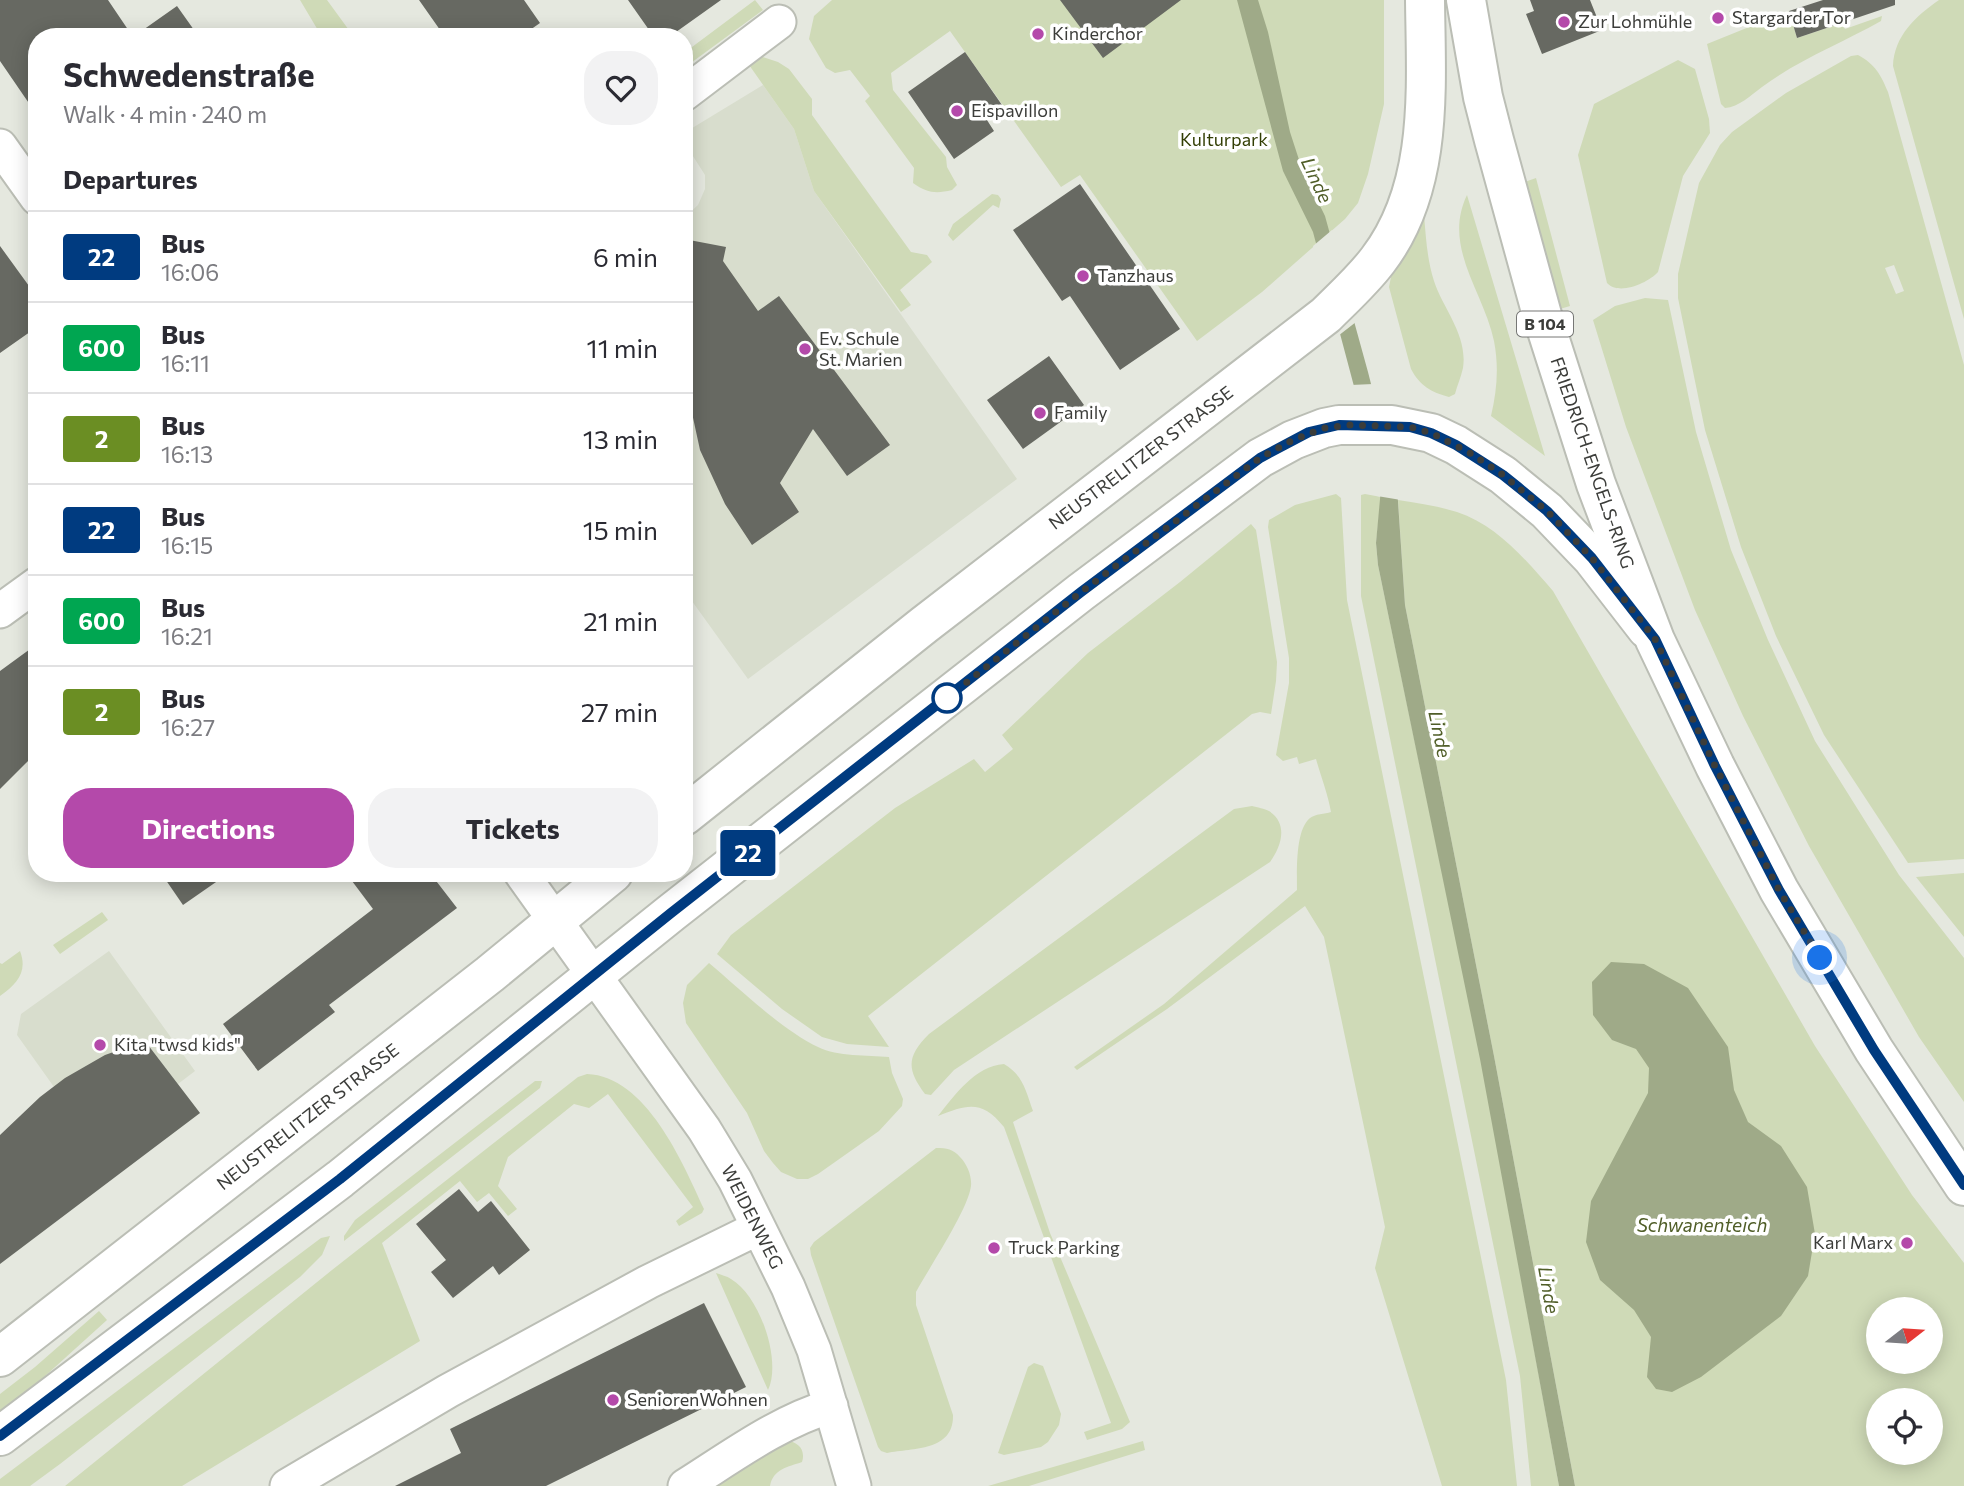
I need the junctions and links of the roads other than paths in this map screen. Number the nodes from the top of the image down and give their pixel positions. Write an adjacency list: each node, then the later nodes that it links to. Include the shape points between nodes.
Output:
1 (1425, 0): 10 (main road, NEUSTRELITZER STRASSE, via 1418,175 1396,233 1359,283 1326,315)
2 (1466, 0): 9 (main road, FRIEDRICH-ENGELS-RING / B 104, via 1483,97 1542,315 1596,484)
3 (779, 22): 4 (street)
4 (693, 87)
5 (0, 146): 6 (street)
6 (28, 185)
7 (28, 591): 8 (street)
8 (0, 611)
9 (1655, 639): 14 (main road, via 1592,558 1547,511 1456,445 1431,433 1392,425 1350,425 1309,432 1260,458 1081,592); 15 (main road, FRIEDRICH-ENGELS-RING / B 104, via 1779,890 1874,1050)
10 (693, 809)
11 (527, 882): 13 (street, WEIDENWEG)
12 (602, 882): 13 (main road, NEUSTRELITZER STRASSE)
13 (555, 921): 14 (street, WEIDENWEG); 17 (main road, NEUSTRELITZER STRASSE)
14 (594, 976): 16 (street, WEIDENWEG, via 704,1129); 19 (main road, via 340,1179)
15 (1964, 1186)
16 (758, 1228): 18 (street, WEIDENWEG, via 814,1350); 20 (street, via 448,1391)
17 (0, 1357)
18 (831, 1406): 21 (street, via 777,1429); 22 (street, WEIDENWEG)
19 (0, 1436)
20 (287, 1486)
21 (685, 1486)
22 (854, 1486)

